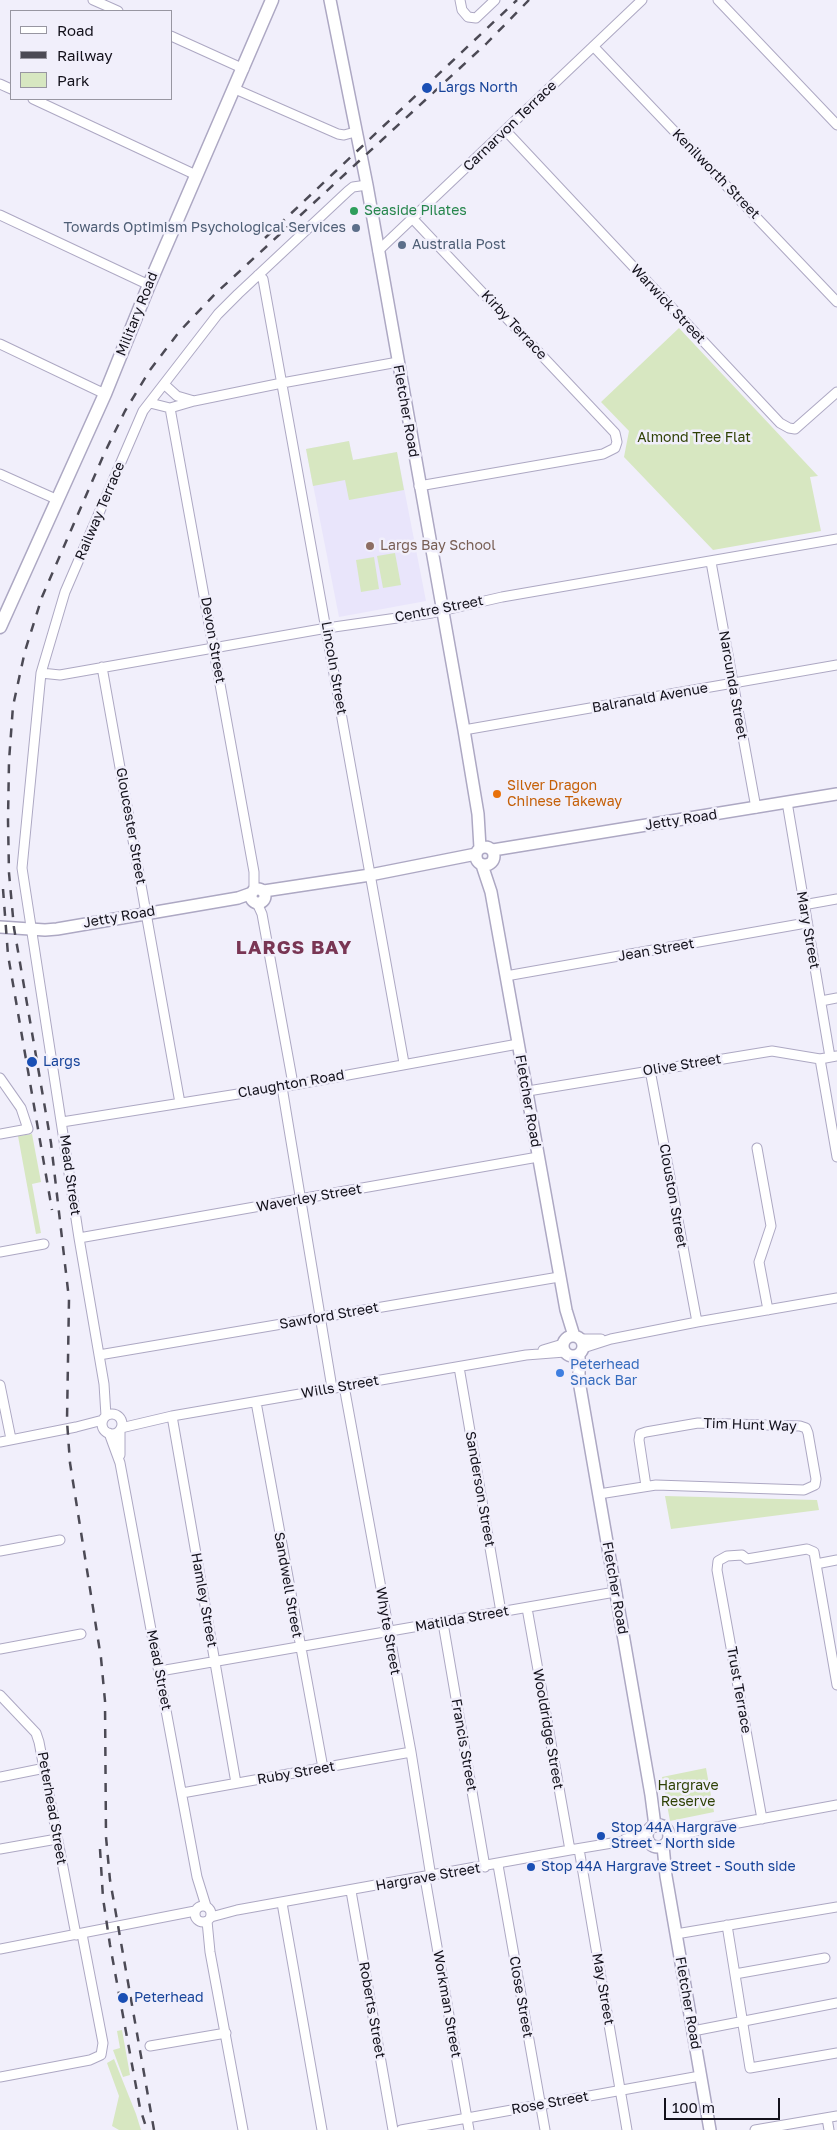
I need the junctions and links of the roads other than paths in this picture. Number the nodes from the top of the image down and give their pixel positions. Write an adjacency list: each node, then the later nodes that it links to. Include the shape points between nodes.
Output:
1 (93, 0): 8 (street)
2 (272, 0): 11 (main road, Military Road)
3 (460, 0): 4 (street, via 462,10 476,18)
4 (495, 0)
5 (642, 0): 10 (street, Carnarvon Terrace)
6 (718, 0): 14 (street)
7 (332, 3): 16 (street, Fletcher Road)
8 (116, 10)
9 (172, 36): 11 (street)
10 (594, 47): 15 (street, Carnarvon Terrace); 24 (street, Kenilworth Street)
11 (244, 69): 12 (main road, Military Road)
12 (235, 89): 16 (street, via 338,134); 17 (main road, Military Road)
13 (35, 100): 17 (street)
14 (837, 125)
15 (506, 131): 20 (street, Carnarvon Terrace); 29 (street, Warwick Street, via 780,423 795,429)
16 (355, 132): 18 (street, Fletcher Road)
17 (196, 175): 23 (main road, Military Road)
18 (367, 185): 21 (street, Fletcher Road); 22 (street, Railway Terrace, via 348,191)
19 (0, 215): 23 (street)
20 (412, 218): 21 (street, Carnarvon Terrace); 35 (street, Kirby Terrace, via 615,433 617,442 615,448 603,454)
21 (378, 251): 26 (street, Fletcher Road)
22 (258, 275): 27 (street, Lincoln Street, via 263,279); 28 (street, Railway Terrace, via 218,314)
23 (149, 285): 30 (main road, Military Road)
24 (837, 302)
25 (0, 344): 30 (street)
26 (398, 362): 27 (street); 35 (street, Fletcher Road)
27 (282, 383): 31 (street); 42 (street, Lincoln Street)
28 (165, 385): 31 (street, via 177,396); 32 (street, Railway Terrace)
29 (837, 392)
30 (105, 394): 36 (main road, Military Road)
31 (194, 400): 33 (street)
32 (150, 403): 33 (street); 46 (street, Railway Terrace, via 143,411 65,592)
33 (170, 408): 43 (street, Devon Street)
34 (0, 474): 36 (street)
35 (419, 486): 40 (street, Fletcher Road)
36 (58, 500): 39 (main road, Military Road)
37 (837, 539): 38 (street, Centre Street)
38 (711, 562): 40 (street, Centre Street); 47 (street, Narcunda Street)
39 (4, 605): 41 (main road, Military Road)
40 (441, 609): 42 (street, Centre Street); 48 (street, Fletcher Road)
41 (0, 627)
42 (327, 628): 43 (street, Centre Street); 53 (street, Lincoln Street)
43 (214, 648): 45 (street, Centre Street); 54 (street, Devon Street)
44 (837, 665): 47 (street, Balranald Avenue)
45 (102, 667): 46 (street, Centre Street, via 60,675); 57 (street, Gloucester Street)
46 (41, 674): 60 (street, Railway Terrace, via 22,868)
47 (733, 683): 48 (street, Balranald Avenue); 51 (street, Narcunda Street)
48 (464, 730): 52 (street, Fletcher Road)
49 (837, 794): 50 (street, Jetty Road)
50 (787, 802): 51 (street, Jetty Road); 56 (street, Mary Street)
51 (756, 808): 52 (street, Jetty Road, via 526,846)
52 (485, 856): 53 (street, Jetty Road, via 445,860); 61 (street, Fletcher Road)
53 (370, 875): 54 (street, Jetty Road); 67 (street, Lincoln Street)
54 (258, 896): 57 (street, Jetty Road); 70 (street, Devon Street)
55 (837, 899): 56 (street)
56 (803, 905): 58 (street, Mary Street)
57 (147, 912): 60 (street, Jetty Road, via 57,929); 73 (street, Gloucester Street)
58 (806, 923): 61 (street, Jean Street); 63 (street, Mary Street)
59 (0, 927): 60 (street, Jetty Road)
60 (31, 929): 74 (street, Mead Street, via 31,946)
61 (506, 976): 64 (street, Fletcher Road)
62 (837, 998): 63 (street)
63 (821, 1001): 65 (street, Mary Street)
64 (518, 1044): 67 (street, Claughton Road); 72 (street, Fletcher Road)
65 (834, 1056): 66 (street, Olive Street)
66 (820, 1059): 68 (street, Olive Street, via 772,1051); 78 (street)
67 (404, 1063): 70 (street, Claughton Road)
68 (650, 1070): 72 (street, Olive Street); 87 (street, Clouston Street)
69 (0, 1078): 75 (street, via 21,1108 28,1129)
70 (292, 1084): 71 (street, Claughton Road)
71 (282, 1087): 73 (street, Claughton Road); 79 (street)
72 (528, 1091): 77 (street, Fletcher Road)
73 (180, 1103): 74 (street, Claughton Road)
74 (62, 1122): 80 (street, Mead Street)
75 (0, 1134)
76 (757, 1148): 85 (street, via 771,1226 758,1262)
77 (538, 1157): 79 (street, Waverley Street); 83 (street, Fletcher Road)
78 (837, 1157)
79 (301, 1199): 80 (street, Waverley Street); 86 (street)
80 (79, 1238): 89 (street, Mead Street)
81 (44, 1244): 82 (street)
82 (0, 1252)
83 (560, 1276): 86 (street, Sawford Street); 88 (street, Fletcher Road)
84 (837, 1298): 85 (street, Wills Street)
85 (768, 1310): 87 (street, Wills Street)
86 (321, 1318): 89 (street, Sawford Street); 93 (street)
87 (697, 1322): 88 (street, Wills Street)
88 (573, 1346): 90 (street, Wills Street); 100 (street, Fletcher Road)
89 (99, 1355): 96 (street, Mead Street)
90 (459, 1367): 92 (street, Wills Street); 107 (street, Sanderson Street)
91 (0, 1385): 97 (street)
92 (344, 1386): 93 (street, Wills Street); 109 (street, Whyte Street)
93 (332, 1388): 94 (street, Wills Street)
94 (256, 1402): 95 (street, Wills Street); 111 (street, Sandwell Street)
95 (172, 1416): 96 (street, Wills Street); 113 (street, Hamley Street)
96 (112, 1424): 97 (street, Wills Street, via 76,1427); 114 (street, Mead Street)
97 (11, 1440): 98 (street, Wills Street)
98 (0, 1442)
99 (646, 1486): 99 (street, Tim Hunt Way, via 638,1440 640,1434 646,1432 698,1423 800,1426 808,1433 816,1480 815,1485 804,1490); 100 (street, Tim Hunt Way)
100 (599, 1494): 105 (street, Fletcher Road)
101 (60, 1540): 102 (street)
102 (0, 1551)
103 (837, 1560): 104 (street)
104 (816, 1564): 115 (street); 124 (street, Trust Terrace, via 814,1552 807,1549 748,1559 742,1555 727,1556 718,1561)
105 (616, 1592): 106 (street, Matilda Street); 125 (street, Fletcher Road)
106 (527, 1608): 107 (street, Matilda Street); 128 (street, Wooldridge Street)
107 (501, 1612): 108 (street, Matilda Street)
108 (443, 1623): 109 (street, Matilda Street); 130 (street, Francis Street)
109 (388, 1632): 111 (street, Matilda Street); 117 (street, Whyte Street)
110 (81, 1634): 112 (street)
111 (299, 1646): 113 (street, Matilda Street); 119 (street, Sandwell Street)
112 (0, 1649)
113 (215, 1661): 114 (street, Matilda Street); 121 (street, Hamley Street)
114 (160, 1670): 122 (street, Mead Street)
115 (837, 1684)
116 (0, 1696): 118 (street, Peterhead Street, via 36,1733)
117 (410, 1752): 119 (street, Ruby Street); 131 (street, Whyte Street)
118 (45, 1768): 120 (street); 126 (street, Peterhead Street)
119 (323, 1768): 121 (street, Ruby Street)
120 (0, 1777)
121 (236, 1783): 122 (street, Ruby Street)
122 (182, 1793): 135 (street, Mead Street)
123 (837, 1805): 124 (street, Hargrave Street)
124 (762, 1819): 125 (street, Hargrave Street)
125 (659, 1836): 128 (street, Hargrave Street); 138 (street, Fletcher Road)
126 (57, 1839): 127 (street); 137 (street, Peterhead Street)
127 (0, 1849)
128 (574, 1849): 129 (street, Hargrave Street); 150 (street, May Street)
129 (498, 1865): 130 (street, Hargrave Street); 151 (street, Close Street)
130 (485, 1867): 131 (street, Hargrave Street)
131 (428, 1877): 132 (street, Hargrave Street); 153 (street, Workman Street)
132 (351, 1891): 133 (street, Hargrave Street); 157 (street, Roberts Street)
133 (282, 1903): 135 (street, Hargrave Street); 156 (street)
134 (837, 1907): 136 (street)
135 (203, 1914): 137 (street, Hargrave Street); 145 (street, Mead Street)
136 (727, 1925): 138 (street); 141 (street)
137 (79, 1934): 139 (street, Hargrave Street); 149 (street, Peterhead Street, via 103,2042 101,2055 90,2060)
138 (676, 1934): 144 (street, Fletcher Road)
139 (0, 1949)
140 (825, 1958): 141 (street)
141 (735, 1974): 143 (street)
142 (837, 2003): 143 (street)
143 (742, 2021): 144 (street); 147 (street, via 750,2068)
144 (693, 2030): 148 (street, Fletcher Road)
145 (226, 2033): 146 (street); 155 (street, Mead Street)
146 (150, 2046)
147 (837, 2053)
148 (700, 2076): 150 (street, Rose Street); 162 (street, Fletcher Road)
149 (0, 2077)
150 (620, 2090): 151 (street, Rose Street); 161 (street, May Street)
151 (540, 2105): 153 (street, Rose Street); 160 (street, Close Street)
152 (837, 2116): 154 (street)
153 (466, 2118): 158 (street, Rose Street); 159 (street, Workman Street)
154 (827, 2118): 163 (street); 164 (street)
155 (243, 2130)
156 (322, 2130)
157 (392, 2130)
158 (401, 2130)
159 (468, 2130)
160 (545, 2130)
161 (627, 2130)
162 (710, 2130)
163 (755, 2130)
164 (829, 2130)

